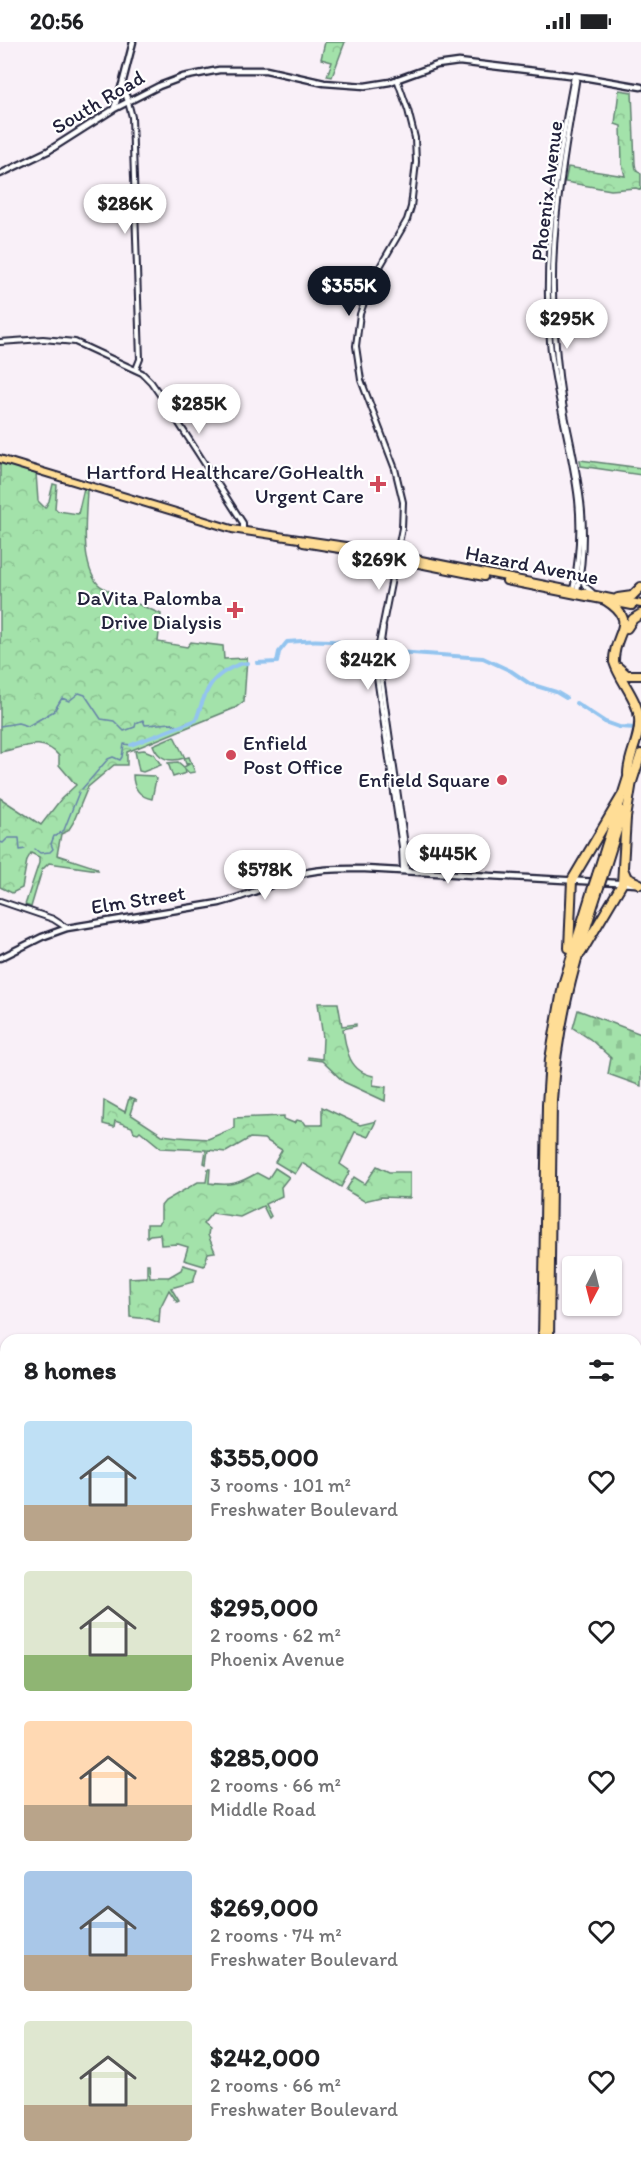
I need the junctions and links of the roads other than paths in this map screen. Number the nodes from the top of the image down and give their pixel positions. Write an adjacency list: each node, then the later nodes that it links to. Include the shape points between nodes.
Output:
1 (133, 42): 4 (main road)
2 (576, 76): 3 (main road, South Road, via 452,62); 5 (main road, South Road); 12 (street, Phoenix Avenue, via 555,216 553,302 558,368 578,473)
3 (397, 79): 6 (main road, South Road, via 372,86 352,86 266,70 231,69 171,81); 17 (street, via 415,138 411,207 365,300 356,346 361,380 401,490 403,519)
4 (122, 85): 6 (main road); 7 (main road)
5 (641, 87)
6 (128, 101): 7 (main road, South Road); 10 (street, via 134,151 140,359)
7 (114, 109): 8 (main road, South Road, via 48,151)
8 (0, 174)
9 (0, 342): 10 (street, via 65,340)
10 (136, 369): 13 (street, via 152,384 241,522)
11 (0, 459): 13 (main road, Hazard Avenue)
12 (582, 528): 18 (street, Phoenix Avenue); 20 (street, Phoenix Avenue)
13 (243, 531): 14 (main road, Hazard Avenue)
14 (299, 540): 15 (main road, Hazard Avenue); 16 (main road, Hazard Avenue)
15 (336, 544): 16 (main road); 17 (main road, Hazard Avenue)
16 (327, 547): 17 (main road, Hazard Avenue)
17 (396, 557): 20 (main road, Hazard Avenue); 32 (street, via 376,656 405,845)
18 (580, 575): 20 (street, Phoenix Avenue); 21 (street)
19 (641, 587): 22 (highway, via 632,596)
20 (575, 592): 21 (main road, Hazard Avenue); 23 (main road, Hazard Avenue)
21 (595, 594): 22 (main road, Hazard Avenue)
22 (618, 598): 24 (main road, Hazard Avenue)
23 (605, 600): 24 (main road, Hazard Avenue); 29 (highway, via 619,608 625,619 614,662 639,715)
24 (641, 606)
25 (641, 614): 26 (highway, via 630,622 616,659 624,673)
26 (641, 675)
27 (641, 735): 29 (highway)
28 (641, 754): 29 (highway)
29 (630, 778): 30 (highway); 31 (highway); 33 (highway)
30 (621, 797): 33 (highway); 34 (highway)
31 (624, 870): 35 (highway); 36 (highway, via 627,877)
32 (404, 871): 34 (main road, Elm Street); 39 (main road, Elm Street, via 319,870 226,902)
33 (600, 875): 37 (highway, bridge)
34 (572, 879): 35 (main road, Elm Street); 42 (highway, via 570,944)
35 (622, 882): 36 (main road, Elm Street); 41 (highway)
36 (641, 884)
37 (596, 887): 41 (highway); 42 (highway)
38 (0, 901): 39 (street, Elm Street, via 53,919)
39 (67, 928): 40 (main road)
40 (0, 958)
41 (573, 967): 44 (highway, via 558,1040 552,1100)
42 (564, 979): 43 (highway, via 547,1098)
43 (543, 1334)
44 (549, 1334)

